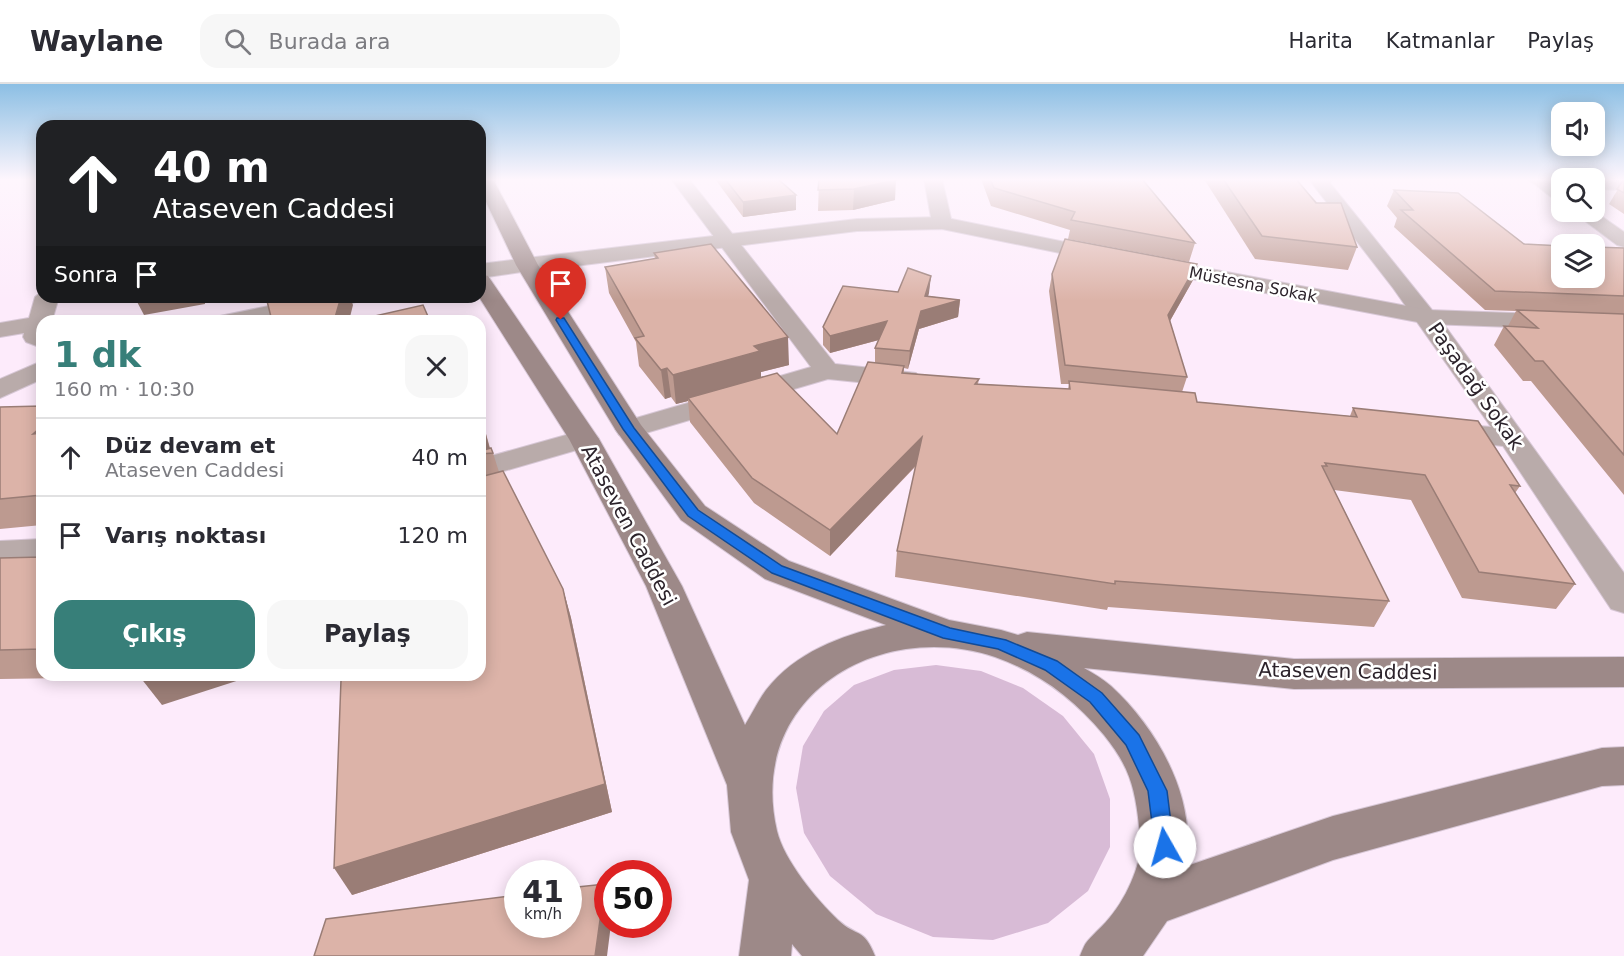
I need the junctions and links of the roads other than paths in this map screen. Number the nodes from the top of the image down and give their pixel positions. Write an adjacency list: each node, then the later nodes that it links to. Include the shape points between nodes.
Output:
1 (504, 220): 9 (main road)
2 (711, 220): 8 (street)
3 (941, 220): 6 (street)
4 (1350, 220): 14 (street, Paşadağ Sokak)
5 (1597, 222): 7 (street)
6 (942, 224): 8 (street, Müstesna Sokak, via 856,225); 14 (street, Müstesna Sokak)
7 (1624, 241)
8 (728, 242): 9 (street, Müstesna Sokak); 18 (street)
9 (527, 265): 10 (street, Müstesna Sokak); 22 (main road)
10 (486, 270)
11 (486, 290): 25 (main road, Ataseven Caddesi)
12 (318, 303): 13 (street)
13 (259, 315)
14 (1428, 317): 15 (street, Müstesna Sokak); 24 (street, Paşadağ Sokak)
15 (1624, 324)
16 (0, 330): 17 (street)
17 (36, 331)
18 (828, 371): 20 (street); 22 (street)
19 (35, 372): 21 (street)
20 (934, 382)
21 (0, 390)
22 (629, 429): 30 (main road, via 693,513 777,570)
23 (1418, 429): 24 (street)
24 (1512, 438): 29 (street, Paşadağ Sokak)
25 (584, 439): 26 (street); 34 (main road, Ataseven Caddesi, via 664,586)
26 (486, 467)
27 (36, 551): 28 (street)
28 (0, 553)
29 (1624, 600)
30 (948, 634): 31 (main road); 34 (main road, via 899,636 854,647 813,669 781,701 758,741)
31 (1001, 644): 32 (main road, Ataseven Caddesi, via 1294,674); 36 (main road, via 1051,665 1096,697 1133,740 1158,791 1165,847)
32 (1624, 672)
33 (1624, 766): 36 (main road, via 1602,767 1333,838)
34 (749, 785): 35 (main road, via 754,832)
35 (773, 880): 38 (main road); 39 (main road, via 820,939)
36 (1150, 903): 37 (main road)
37 (1112, 954)
38 (765, 956)
39 (849, 956)

